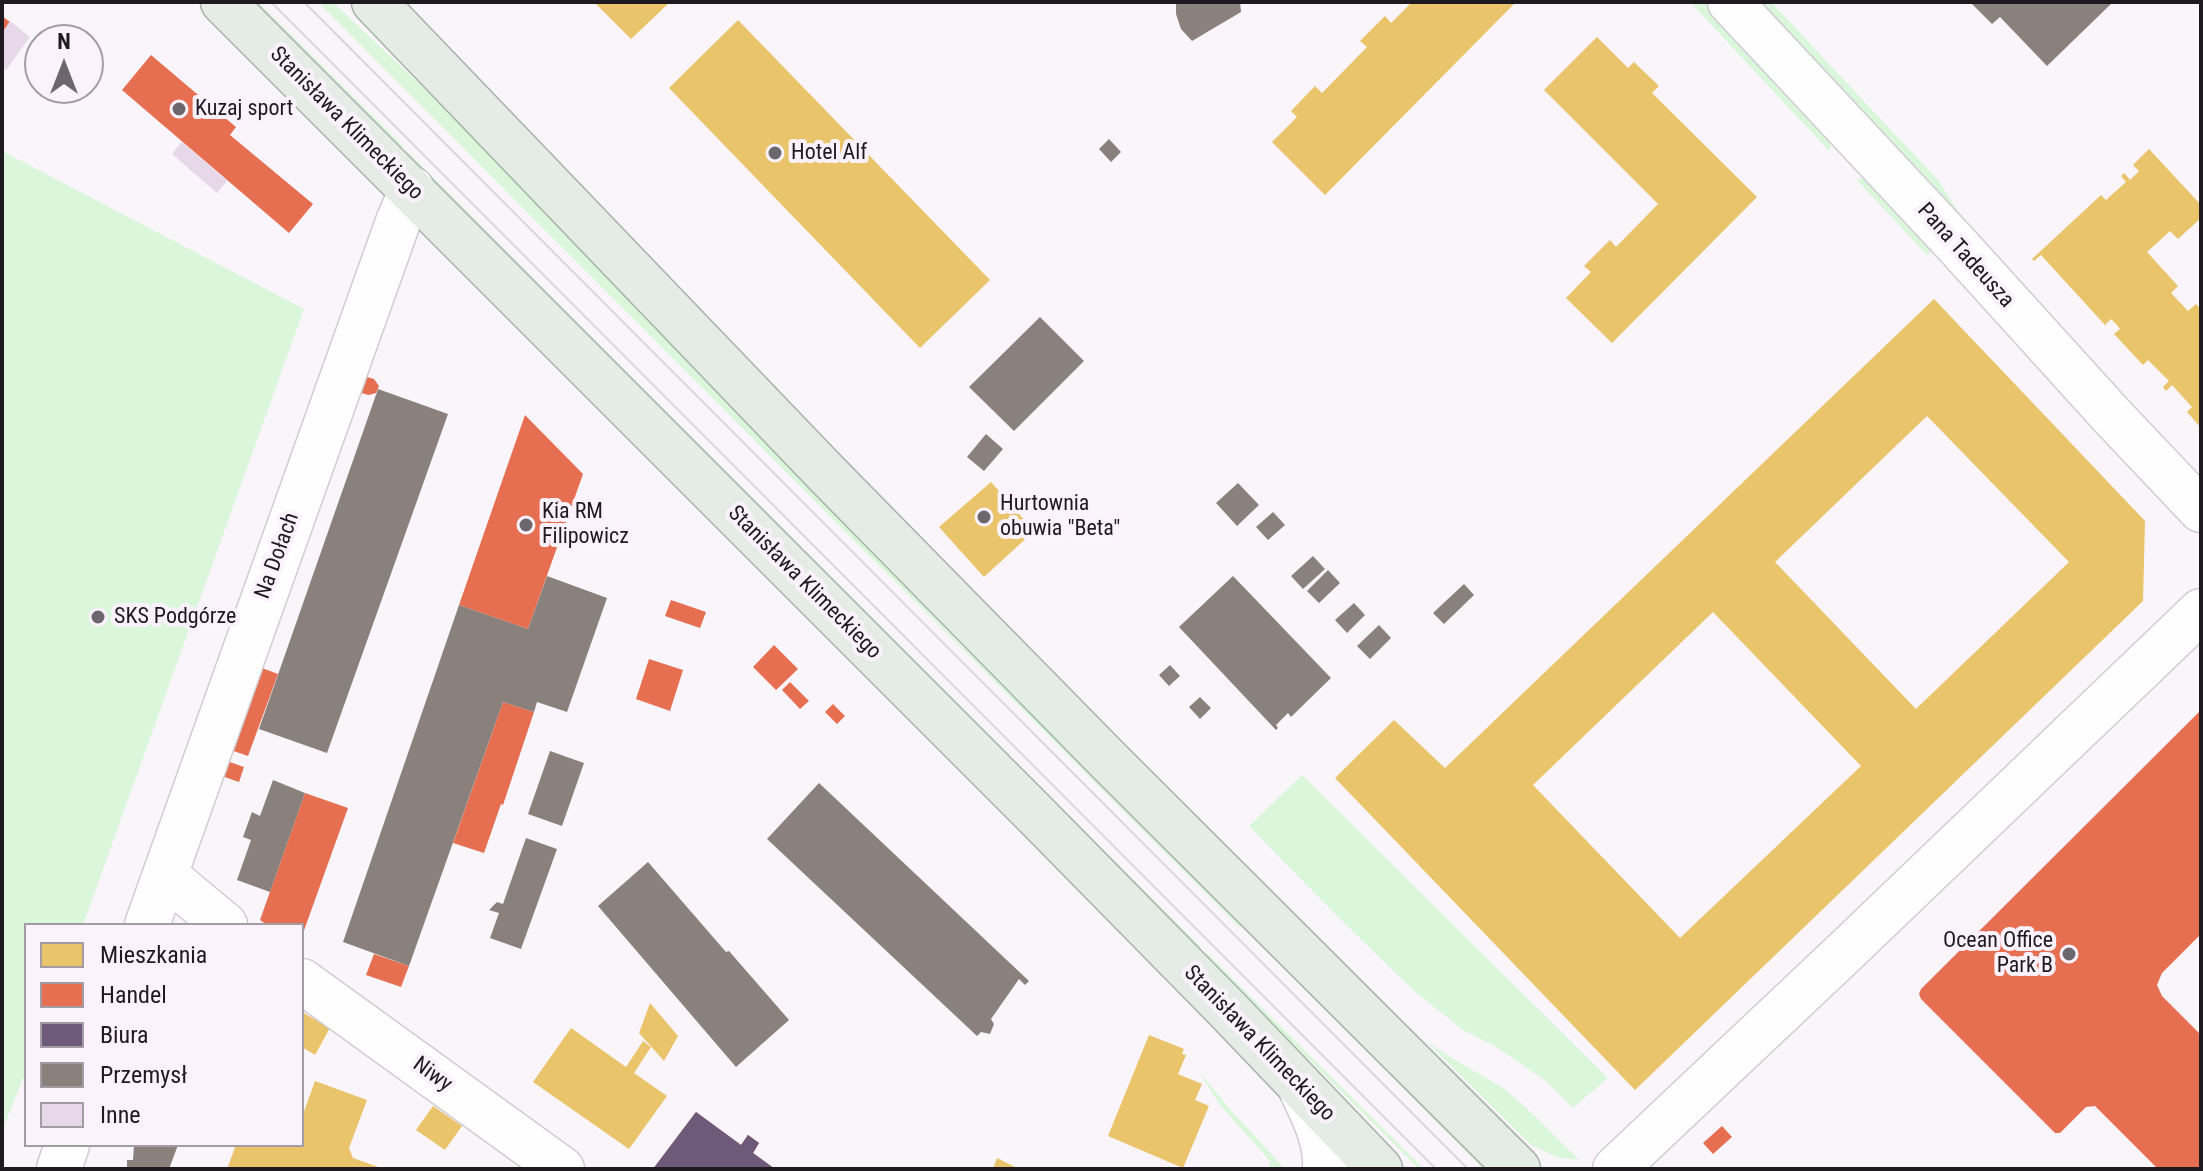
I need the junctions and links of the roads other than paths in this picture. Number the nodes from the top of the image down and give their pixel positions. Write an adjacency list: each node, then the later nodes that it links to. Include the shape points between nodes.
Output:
1 (223, 2): 4 (main road, Stanisława Klimeckiego)
2 (374, 2): 17 (main road, via 826,473)
3 (1730, 2): 5 (street, Pana Tadeusza)
4 (412, 189): 7 (street, Na Dołach); 11 (main road, Stanisława Klimeckiego)
5 (2201, 510)
6 (2201, 611): 18 (street)
7 (165, 875): 8 (street, Na Dołach); 9 (street)
8 (148, 923)
9 (223, 923)
10 (304, 982): 14 (street, Niwy)
11 (1300, 1087): 15 (street, via 1318,1126); 16 (main road, Stanisława Klimeckiego)
12 (66, 1147): 13 (street)
13 (59, 1169)
14 (562, 1169)
15 (1325, 1169)
16 (1380, 1169)
17 (1518, 1169)
18 (1615, 1169)

